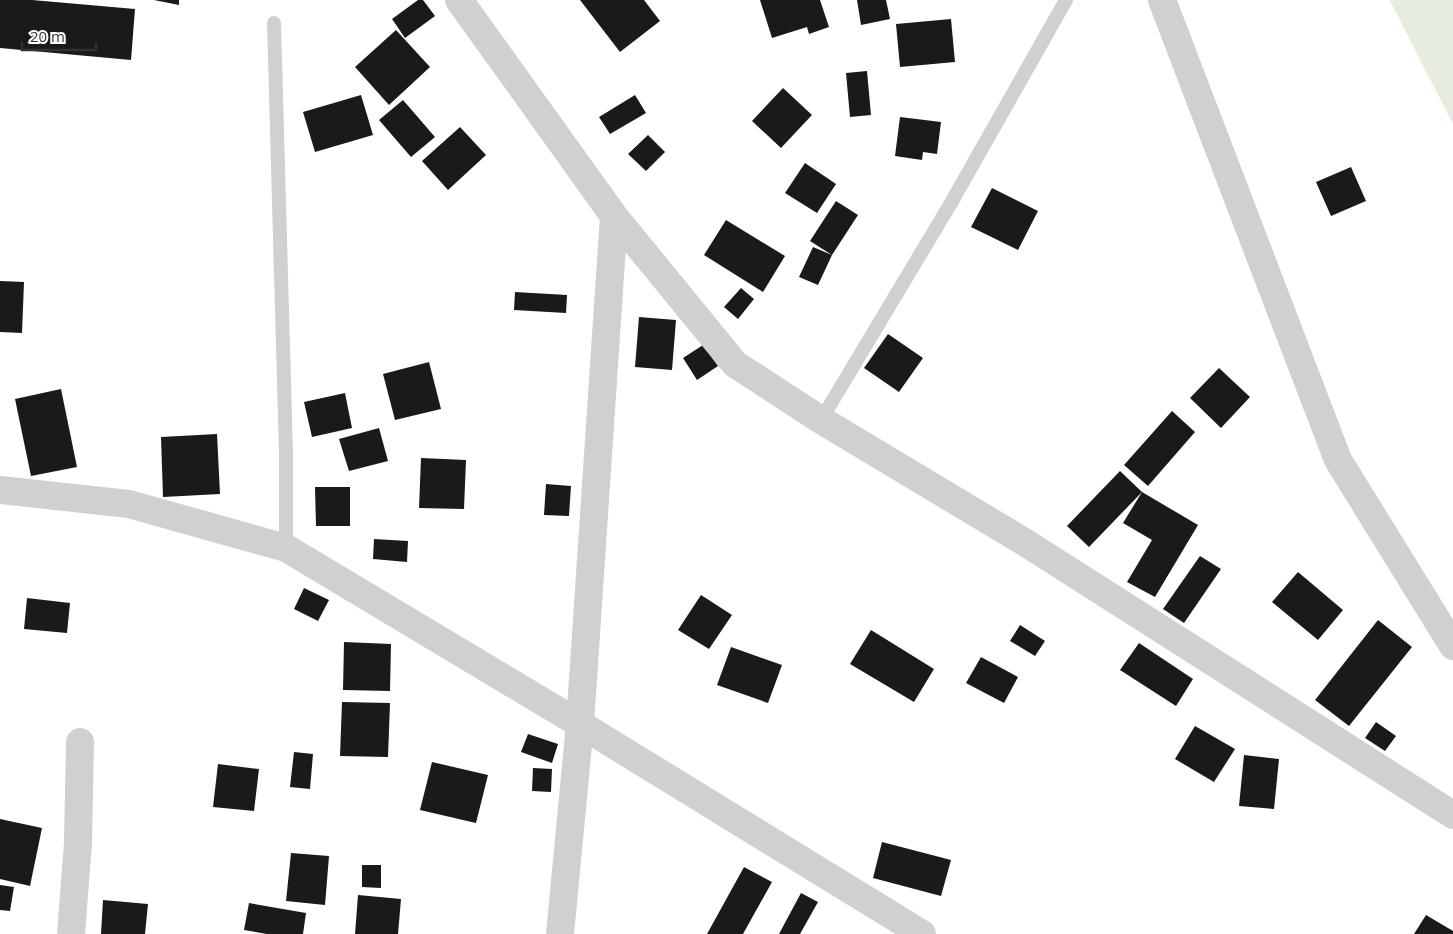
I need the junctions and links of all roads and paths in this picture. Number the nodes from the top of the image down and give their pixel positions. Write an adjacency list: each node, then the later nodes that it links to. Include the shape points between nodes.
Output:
1 (459, 0): 5 (street)
2 (1066, 0): 6 (lane, via 951,203)
3 (1162, 0): 9 (street, via 1338,460)
4 (274, 23): 8 (lane)
5 (614, 216): 6 (street, via 734,364); 10 (street)
6 (821, 420): 12 (street, via 1026,543)
7 (0, 490): 8 (street, via 129,504)
8 (286, 548): 10 (street)
9 (1453, 646)
10 (580, 724): 14 (street); 15 (street)
11 (80, 742): 13 (street, via 78,843)
12 (1453, 815)
13 (71, 934)
14 (560, 934)
15 (922, 934)

